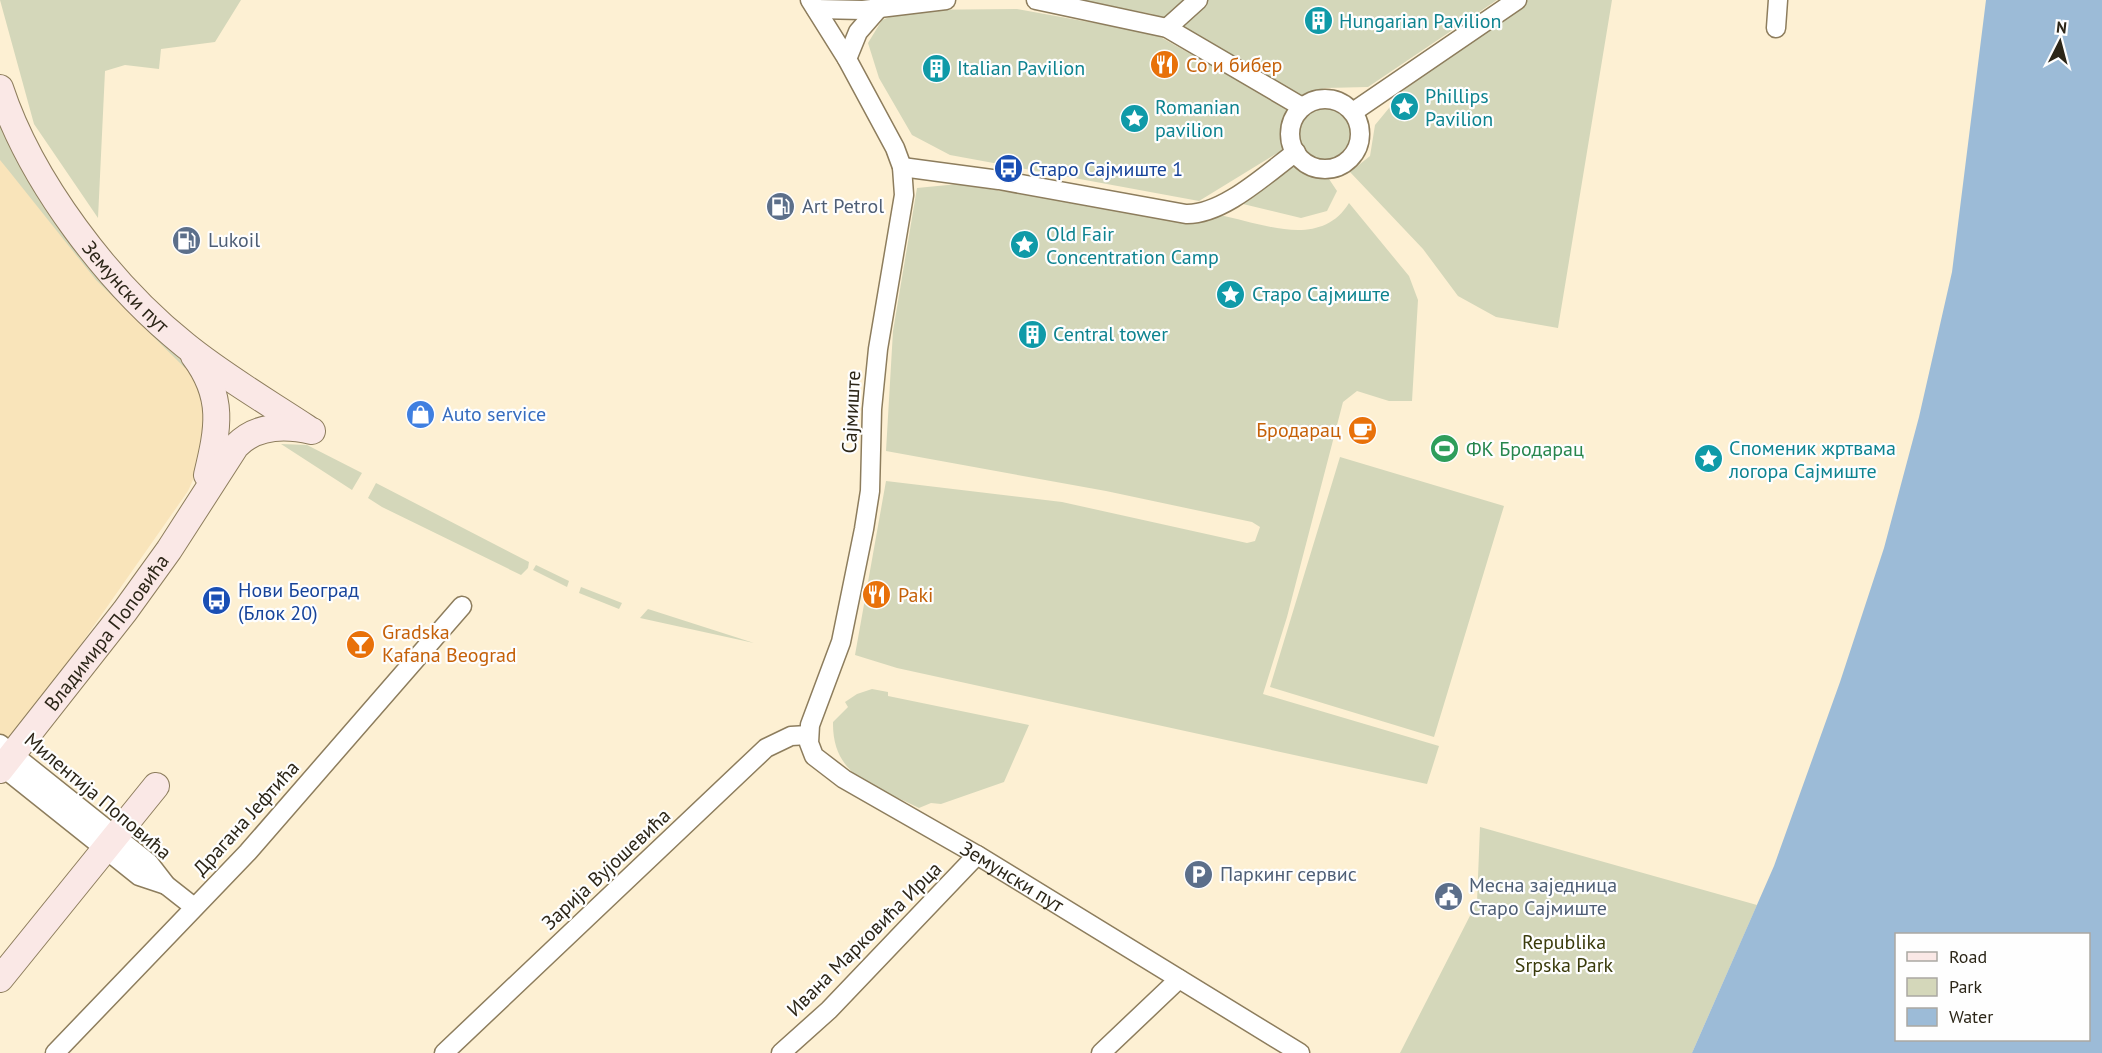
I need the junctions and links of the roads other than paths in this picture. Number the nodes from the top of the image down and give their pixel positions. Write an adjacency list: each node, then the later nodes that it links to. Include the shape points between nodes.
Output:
1 (946, 0): 7 (street, Сајмиште)
2 (1036, 0): 8 (street)
3 (1197, 0): 8 (street)
4 (1517, 0): 13 (street)
5 (1778, 0): 9 (street)
6 (813, 5): 7 (street, Сајмиште); 10 (street, Сајмиште)
7 (878, 9): 10 (street, via 858,32)
8 (1167, 28): 12 (street)
9 (1776, 28)
10 (847, 60): 15 (street, Сајмиште)
11 (0, 88): 16 (main road, Земунски пут, via 26,150 50,192 146,311)
12 (1302, 107): 13 (street, via 1329,99); 14 (street, via 1290,134)
13 (1353, 112): 14 (street, via 1360,139 1346,162 1321,168 1306,163)
14 (1296, 152): 15 (street, via 1219,207 1202,214)
15 (902, 167): 20 (street, Сајмиште, via 904,203 876,369 870,491 846,620)
16 (188, 347): 17 (main road, Земунски пут); 18 (main road, Владимира Поповића, via 208,377 217,412)
17 (312, 431): 18 (main road, Владимира Поповића, via 273,428 249,435 230,453)
18 (206, 490): 21 (main road, Владимира Поповића, via 169,550 124,611)
19 (462, 606): 25 (street, Драгана Јефтића, via 248,852)
20 (808, 735): 24 (street, Земунски пут, via 811,750 824,766); 29 (street, Зарија Вујошевића, via 791,736 766,748)
21 (3, 760): 23 (street, Милентија Поповића)
22 (156, 786): 23 (main road)
23 (110, 843): 25 (street, Милентија Поповића, via 149,863 166,885); 26 (main road)
24 (977, 855): 27 (street, Земунски пут); 30 (street, Ивана Марковића Ирца, via 829,1010)
25 (194, 907): 28 (street, Драгана Јефтића)
26 (0, 979)
27 (1179, 979): 31 (street); 32 (street, Земунски пут)
28 (55, 1053)
29 (444, 1053)
30 (781, 1053)
31 (1101, 1053)
32 (1300, 1053)

